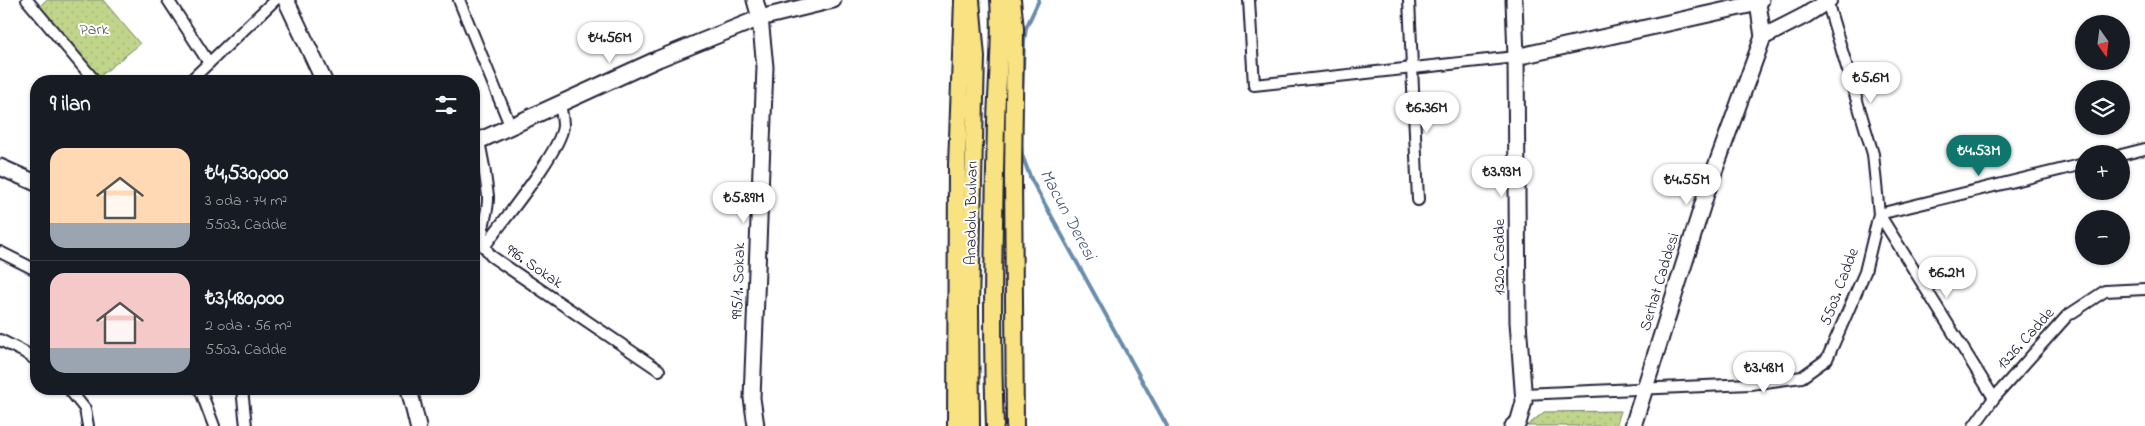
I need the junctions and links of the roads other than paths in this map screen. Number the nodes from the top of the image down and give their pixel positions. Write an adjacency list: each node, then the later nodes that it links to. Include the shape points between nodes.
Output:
1 (27, 0): 22 (street)
2 (168, 0): 20 (street)
3 (275, 0): 20 (street)
4 (286, 0): 24 (street)
5 (458, 0): 26 (street)
6 (755, 0): 17 (street, 995/1. Sokak)
7 (833, 0): 17 (street)
8 (963, 0): 55 (main road, via 957,165)
9 (971, 0): 56 (main road, Anadolu Bulvarı, via 976,57)
10 (999, 0): 57 (main road, Anadolu Bulvarı)
11 (1012, 0): 58 (main road, via 1015,29)
12 (1249, 0): 21 (street, via 1254,85)
13 (1409, 0): 21 (street)
14 (1514, 0): 19 (street, 1320. Cadde)
15 (1823, 0): 18 (street, via 1806,16); 35 (street, via 1873,154)
16 (1760, 2): 18 (street, Serhat Caddesi); 19 (street)
17 (760, 18): 25 (street); 54 (street, 995/1. Sokak, via 764,67 752,398)
18 (1763, 37): 43 (street, Serhat Caddesi, via 1707,191)
19 (1516, 58): 21 (street); 44 (street, 1320. Cadde, via 1518,322)
20 (209, 62): 23 (street)
21 (1412, 69): 34 (street)
22 (90, 75)
23 (196, 75)
24 (321, 75)
25 (560, 103): 26 (street); 36 (street, via 563,127 559,140)
26 (510, 126): 27 (street)
27 (480, 140)
28 (2145, 149): 29 (street)
29 (2130, 153)
30 (480, 161): 36 (street, 996. Sokak, via 488,198 482,232)
31 (2075, 166): 35 (street)
32 (0, 168): 33 (street)
33 (30, 180)
34 (1418, 200)
35 (1880, 214): 43 (street, 5503. Cadde, via 1865,272 1827,359 1802,377 1750,384); 49 (street)
36 (484, 247): 42 (street, 996. Sokak, via 491,256)
37 (0, 252): 38 (street)
38 (30, 267)
39 (2145, 289): 49 (street, 1326. Cadde, via 2105,290 2066,316)
40 (0, 340): 41 (street)
41 (30, 356)
42 (659, 370)
43 (1644, 390): 44 (street, 5503. Cadde); 60 (street, Serhat Caddesi)
44 (1523, 394): 59 (street, 1320. Cadde, via 1524,402 1518,423)
45 (74, 395): 50 (street, via 85,409)
46 (202, 395): 51 (street)
47 (243, 395): 52 (street)
48 (411, 395): 53 (street)
49 (1994, 398): 61 (street, 1326. Cadde)
50 (88, 426)
51 (214, 426)
52 (246, 426)
53 (418, 426)
54 (756, 426)
55 (956, 426)
56 (971, 426)
57 (994, 426)
58 (1016, 426)
59 (1514, 426)
60 (1633, 426)
61 (1974, 426)

